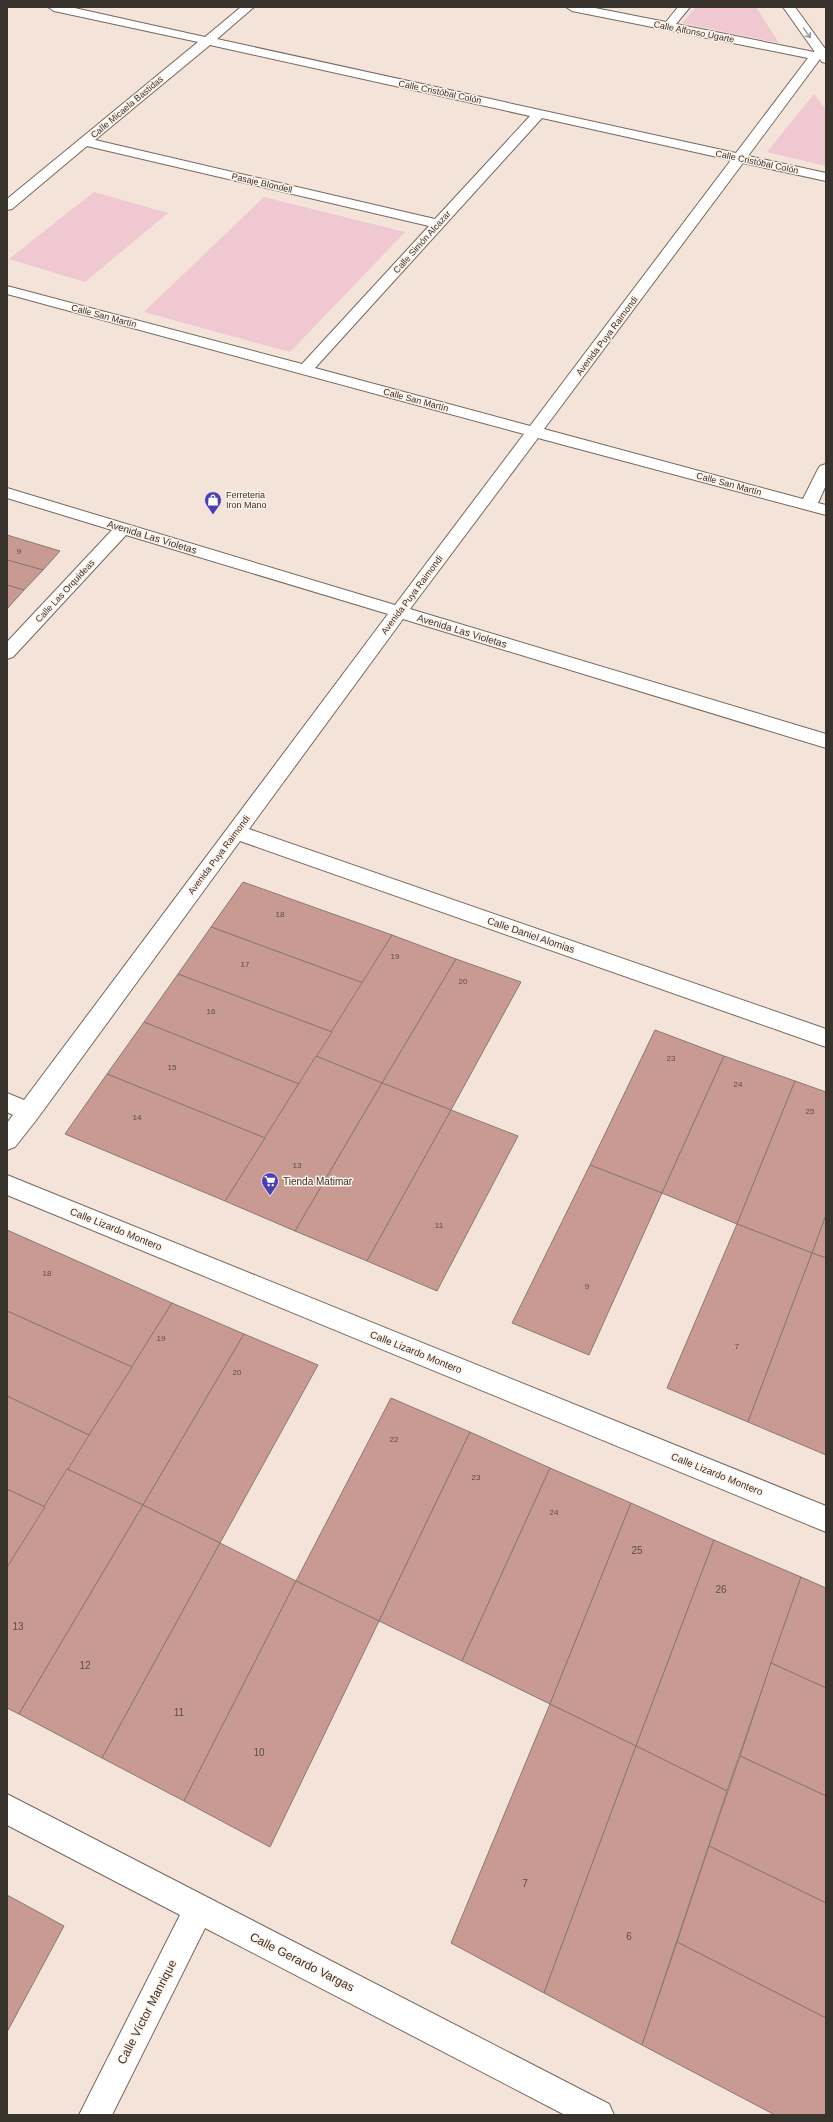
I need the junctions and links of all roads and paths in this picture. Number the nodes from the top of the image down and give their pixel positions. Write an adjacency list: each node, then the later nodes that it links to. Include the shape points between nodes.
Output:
1 (54, 7): 7 (street, Calle Cristóbal Colón)
2 (248, 7): 7 (street, Calle Micaela Bastidas)
3 (572, 7): 6 (street, Calle Alfonso Ugarte)
4 (684, 7): 6 (street)
5 (789, 7): 8 (street, one-way to 8)
6 (668, 27): 8 (street, Calle Alfonso Ugarte)
7 (207, 41): 9 (street, Calle Cristóbal Colón); 10 (street, Calle Micaela Bastidas)
8 (821, 56): 11 (street, Avenida Puya Raimondi)
9 (539, 114): 11 (street, Calle Cristóbal Colón); 14 (street, Calle Simón Alcazar)
10 (85, 142): 13 (street, Calle Micaela Bastidas); 14 (street, Pasaje Blondell)
11 (739, 158): 12 (street, Calle Cristóbal Colón); 17 (street, Avenida Puya Raimondi)
12 (826, 177)
13 (7, 206)
14 (439, 224): 16 (street, Calle Simón Alcazar)
15 (7, 290): 16 (street, Calle San Martín)
16 (305, 370): 17 (street, Calle San Martín)
17 (535, 432): 20 (street, Calle San Martín); 23 (street, Avenida Puya Raimondi)
18 (826, 469): 20 (street)
19 (7, 493): 22 (street, Avenida Las Violetas)
20 (808, 505): 21 (street, Calle San Martín)
21 (826, 510)
22 (123, 528): 23 (street, Avenida Las Violetas); 24 (street, Calle Las Orquídeas)
23 (399, 612): 25 (street, Avenida Las Violetas); 26 (street, Avenida Puya Raimondi)
24 (7, 653)
25 (826, 741)
26 (237, 832): 27 (street, Calle Daniel Alomias); 29 (street, Avenida Puya Raimondi)
27 (826, 1038)
28 (7, 1102): 29 (street)
29 (29, 1112): 30 (street, Avenida Puya Raimondi)
30 (7, 1140)
31 (7, 1185): 32 (street, Calle Lizardo Montero)
32 (826, 1519)
33 (7, 1809): 34 (street, Calle Gerardo Vargas)
34 (199, 1909): 35 (street, Calle Víctor Manrique); 36 (street, Calle Gerardo Vargas)
35 (96, 2115)
36 (598, 2115)

